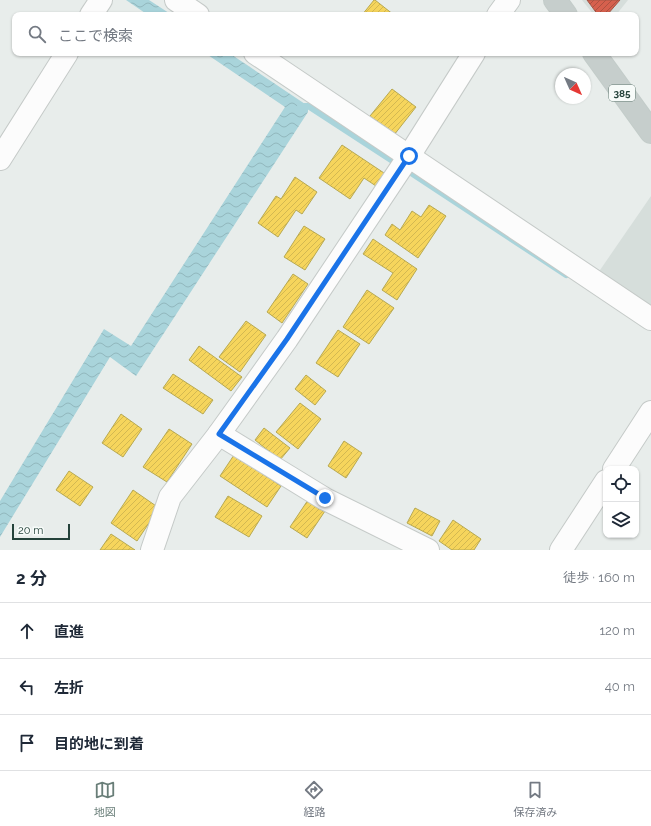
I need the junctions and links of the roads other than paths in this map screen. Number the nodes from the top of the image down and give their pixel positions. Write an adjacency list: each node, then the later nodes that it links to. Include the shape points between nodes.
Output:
1 (101, 0): 5 (street)
2 (176, 0): 6 (street)
3 (509, 0): 7 (street)
4 (555, 0): 8 (highway)
5 (93, 12)
6 (194, 12)
7 (500, 12)
8 (564, 12)
9 (65, 56): 15 (street)
10 (259, 56): 14 (street)
11 (472, 56): 14 (street)
12 (596, 56): 13 (highway, 385)
13 (651, 132)
14 (409, 156): 16 (street); 18 (street, via 287,339)
15 (0, 160)
16 (651, 319)
17 (651, 412): 19 (street)
18 (219, 434): 21 (street, via 170,497); 22 (street, via 325,498)
19 (616, 466)
20 (603, 485): 23 (street)
21 (152, 550)
22 (428, 550)
23 (561, 550)

